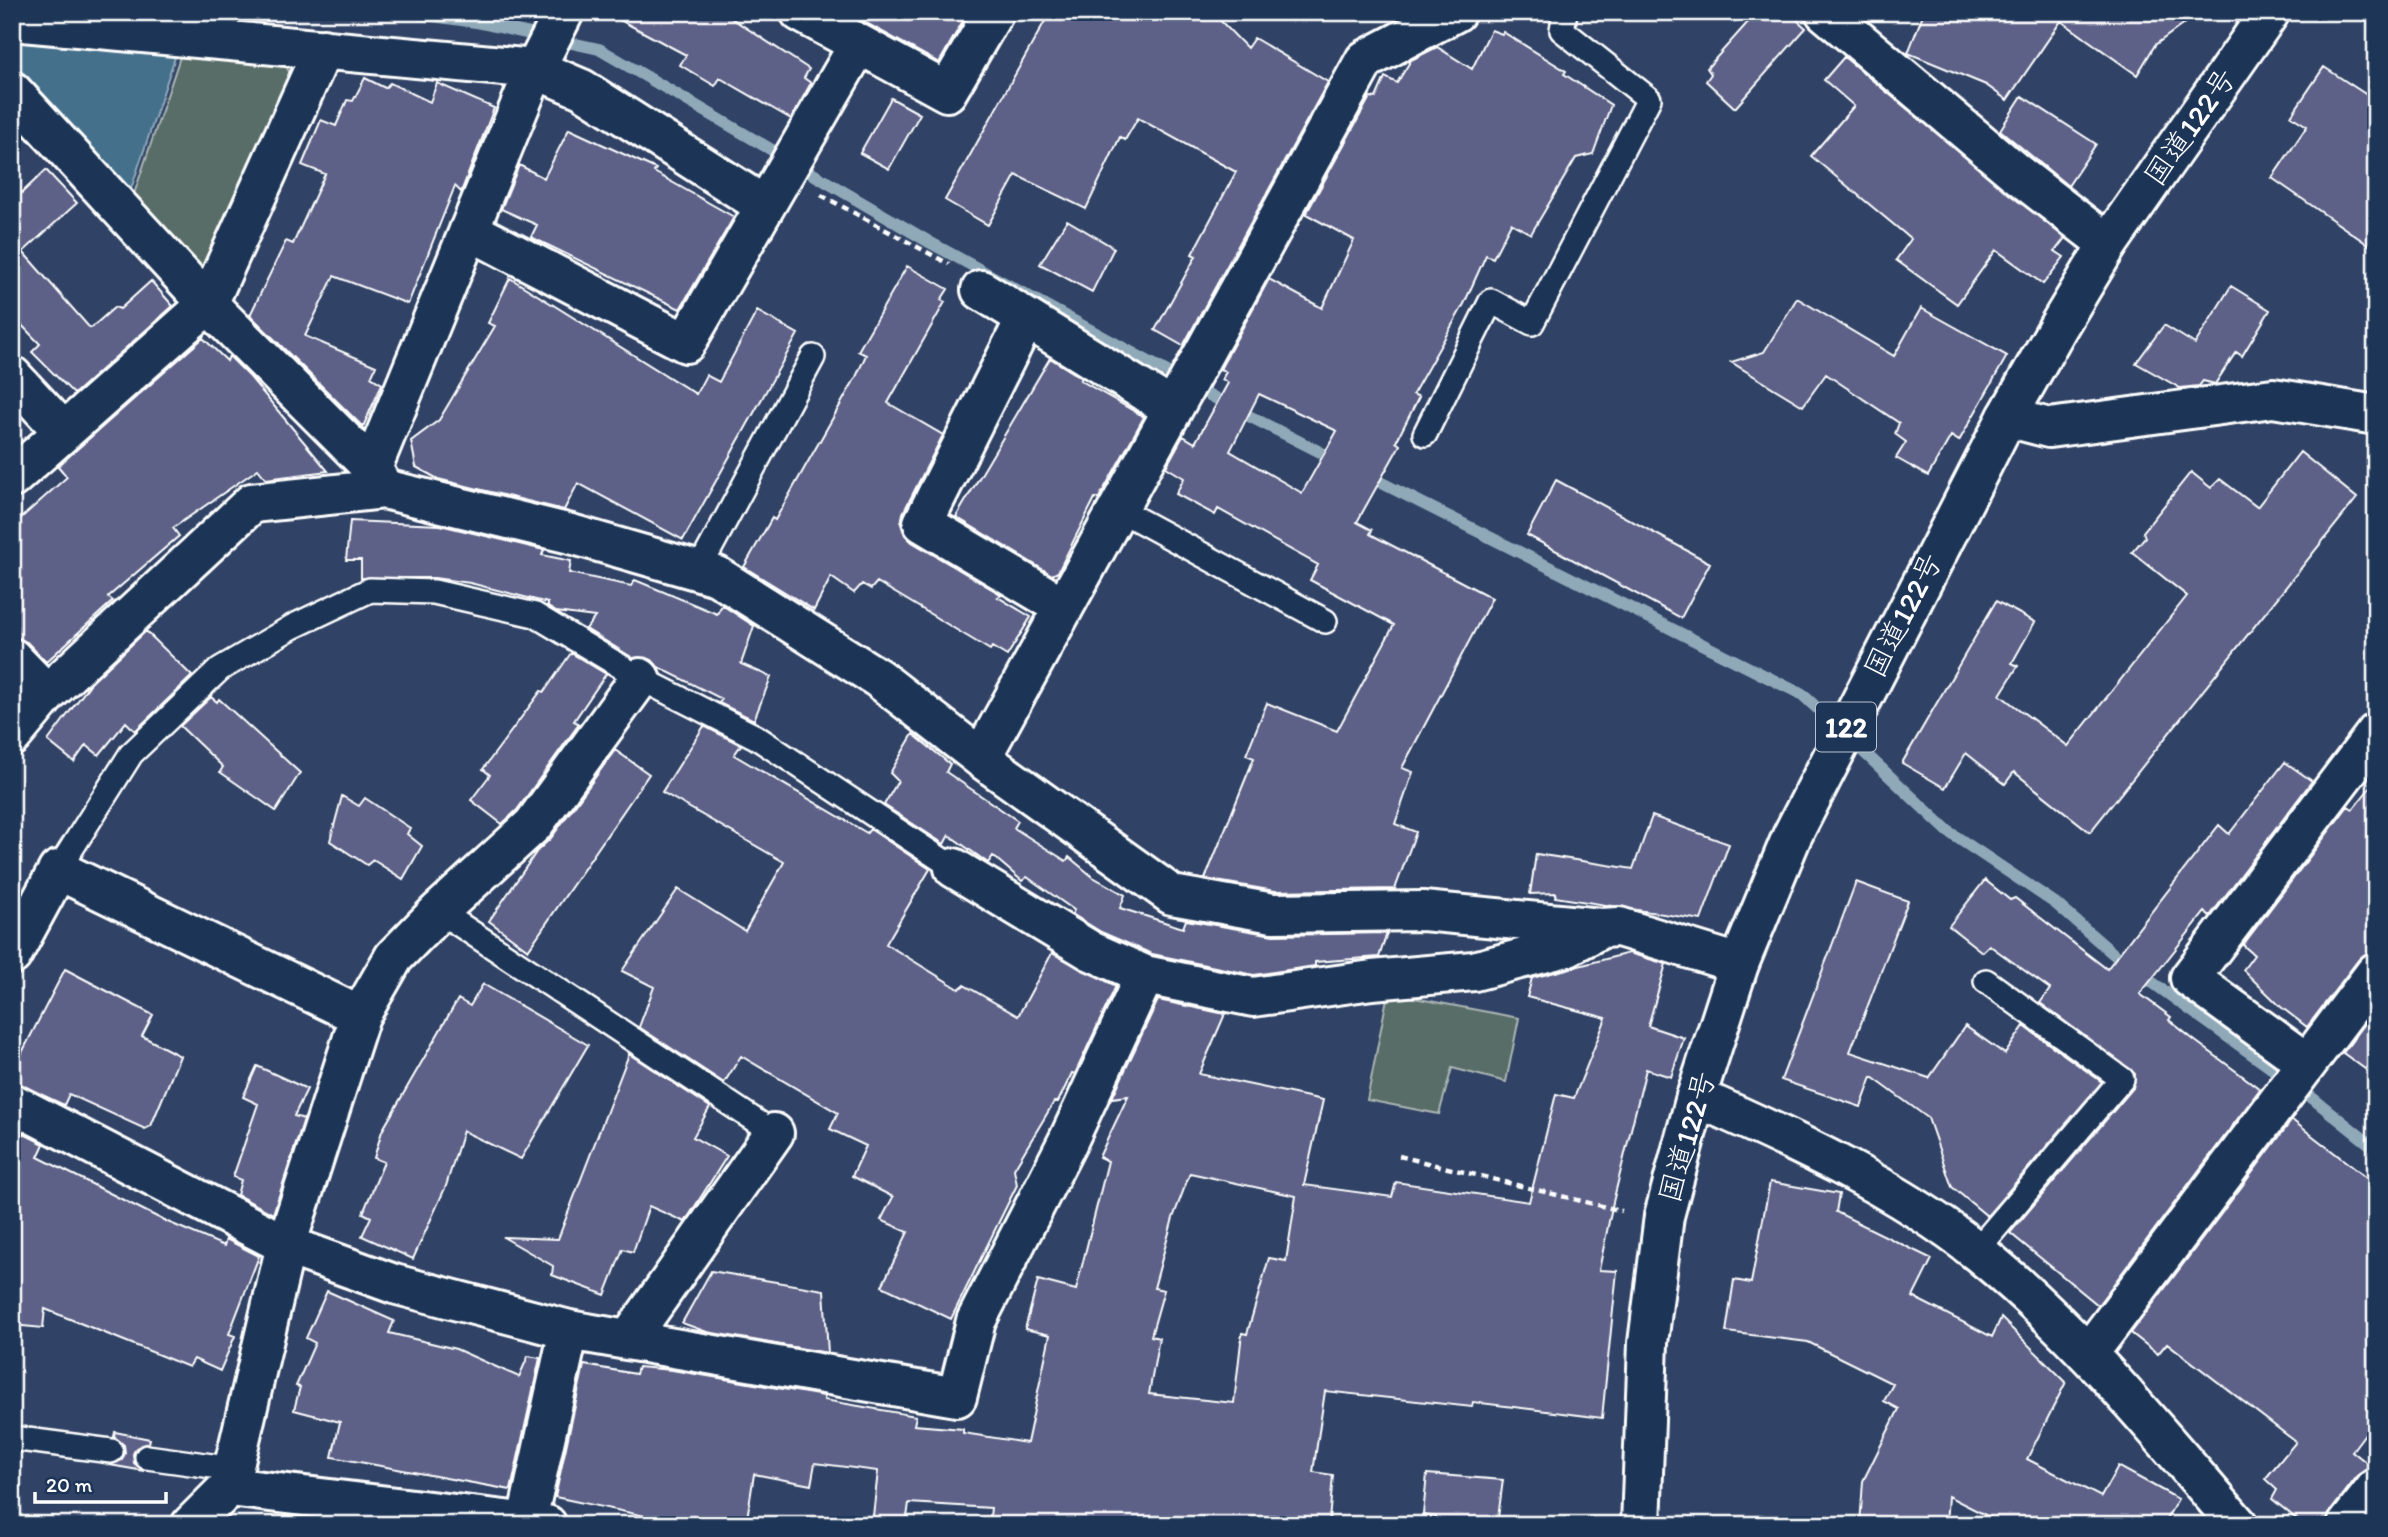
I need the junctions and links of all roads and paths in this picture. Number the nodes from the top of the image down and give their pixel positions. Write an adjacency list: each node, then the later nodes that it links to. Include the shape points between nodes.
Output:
1 (800, 12): 9 (main road)
2 (994, 12): 9 (main road, via 947,92)
3 (1456, 12): 20 (main road, via 1365,60)
4 (1565, 12): 24 (lane, via 1562,30 1649,99 1532,323 1491,301)
5 (1825, 12): 14 (main road)
6 (2270, 12): 14 (main road, 国道122号 / 122)
7 (12, 21): 10 (main road)
8 (551, 37): 10 (main road); 12 (main road, via 582,89); 13 (main road)
9 (859, 44): 12 (main road)
10 (323, 49): 16 (main road)
11 (12, 91): 16 (main road)
12 (782, 176): 13 (main road, via 686,343); 15 (path, via 968,275)
13 (469, 230): 26 (main road)
14 (2108, 244): 22 (main road, 国道122号 / 122)
15 (981, 290): 17 (main road)
16 (208, 304): 23 (main road); 26 (main road)
17 (1025, 320): 20 (main road); 29 (main road, via 923,523)
18 (813, 357): 28 (lane)
19 (12, 376): 23 (main road)
20 (1181, 394): 27 (main road)
21 (2376, 415): 22 (main road, via 2273,397 2049,428)
22 (2007, 416): 42 (main road, 国道122号 / 122, via 1810,800)
23 (64, 432): 25 (main road)
24 (1425, 434)
25 (12, 478)
26 (378, 479): 28 (main road); 33 (main road, via 252,503)
27 (1118, 509): 29 (main road); 30 (lane)
28 (698, 571): 36 (main road, via 717,576 878,678)
29 (1064, 607): 36 (main road)
30 (1325, 621)
31 (12, 658): 33 (main road)
32 (640, 678): 37 (lane, via 756,737); 38 (lane, via 536,615 434,592 370,590 292,627 220,669 131,754); 39 (main road, via 533,825)
33 (47, 694): 35 (main road)
34 (2376, 733): 47 (main road, via 2190,978)
35 (12, 736)
36 (981, 758): 40 (main road, via 1172,895 1273,913 1423,911)
37 (954, 868): 44 (main road, via 1091,951)
38 (58, 870): 41 (main road); 46 (main road)
39 (439, 911): 46 (main road, via 394,957); 50 (lane)
40 (1602, 928): 42 (main road, via 1619,927); 44 (main road, via 1566,947 1474,971 1253,997)
41 (12, 955)
42 (1739, 964): 48 (main road, 国道122号 / 122)
43 (2376, 972): 47 (main road)
44 (1145, 975): 56 (main road, via 1068,1142 976,1321 957,1397)
45 (1986, 981): 54 (lane, via 2122,1079)
46 (360, 1016): 53 (main road)
47 (2307, 1063): 57 (main road)
48 (1696, 1097): 52 (main road, 国道122号 / 122); 54 (main road, via 1798,1142)
49 (12, 1103): 53 (main road)
50 (774, 1133): 56 (main road)
51 (1399, 1156): 52 (path)
52 (1664, 1222): 66 (main road, 国道122号 / 122, via 1648,1343)
53 (286, 1245): 55 (main road, via 394,1284); 61 (main road)
54 (1976, 1251): 57 (main road)
55 (569, 1329): 56 (main road); 64 (main road)
56 (630, 1338)
57 (2088, 1354): 67 (main road)
58 (12, 1438): 59 (lane)
59 (111, 1451)
60 (147, 1457): 61 (lane)
61 (232, 1478): 63 (main road); 65 (main road)
62 (2376, 1488): 68 (main road)
63 (335, 1513): 64 (main road)
64 (533, 1524)
65 (191, 1525)
66 (1641, 1525)
67 (2238, 1525)
68 (2347, 1525)

